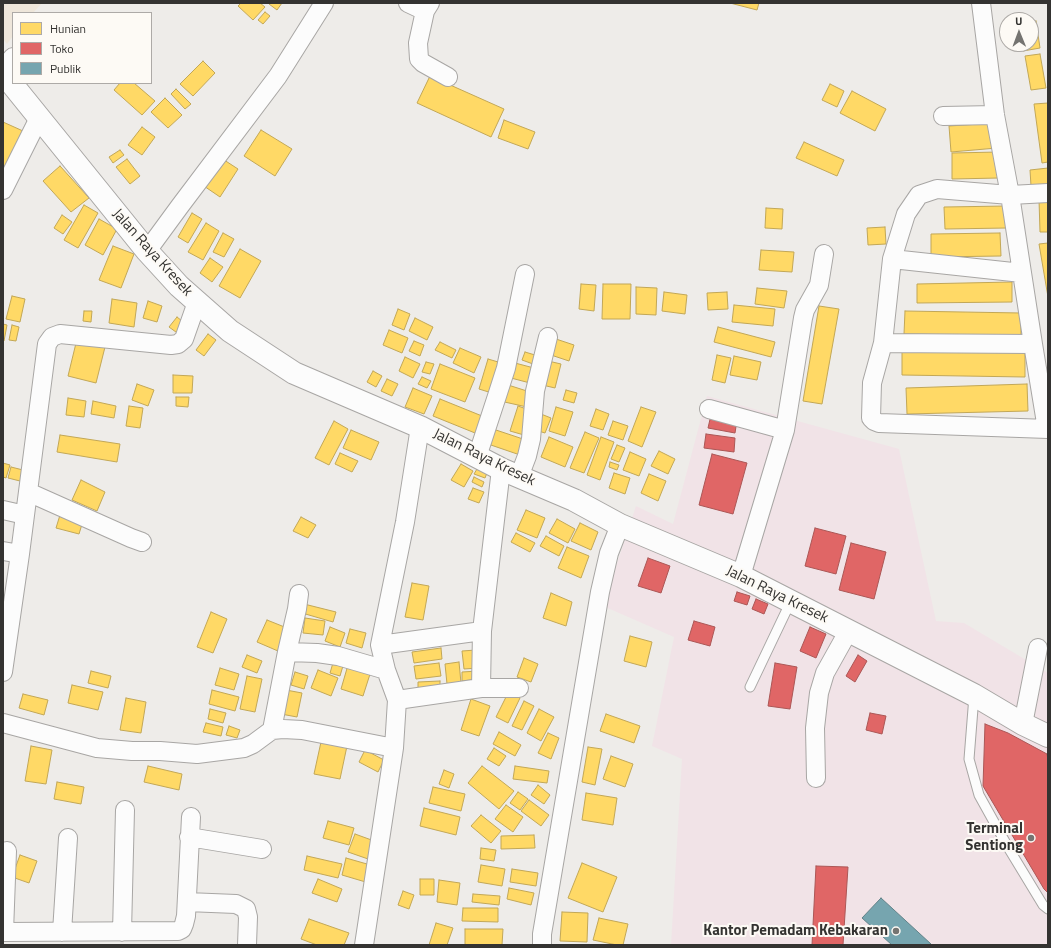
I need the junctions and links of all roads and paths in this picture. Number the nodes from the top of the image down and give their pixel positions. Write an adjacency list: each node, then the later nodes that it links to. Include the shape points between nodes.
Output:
1 (324, 3): 15 (street, via 278,76)
2 (408, 3): 4 (street)
3 (981, 3): 9 (street)
4 (428, 7): 8 (street, via 418,42 419,58)
5 (12, 58): 6 (street)
6 (3, 68)
7 (3, 73): 11 (main road, Jalan Raya Kresek)
8 (448, 77)
9 (995, 115): 10 (street); 14 (street)
10 (943, 116)
11 (39, 118): 12 (street); 15 (main road, Jalan Raya Kresek)
12 (3, 190)
13 (1048, 193): 14 (street)
14 (1010, 195): 17 (street, via 937,189 918,195 906,214); 18 (street)
15 (147, 252): 20 (main road, Jalan Raya Kresek)
16 (824, 254): 27 (street, via 819,285 803,318)
17 (892, 259): 18 (street); 22 (street)
18 (1022, 273): 23 (street)
19 (525, 274): 28 (street, via 506,368)
20 (197, 302): 25 (main road, Jalan Raya Kresek, via 230,331 294,373); 30 (street, via 184,339 178,344 60,334 52,337 47,344)
21 (548, 337): 29 (street, via 534,391 527,456)
22 (883, 343): 23 (street); 26 (street, via 872,383 871,418 874,421)
23 (1033, 344): 26 (street)
24 (709, 409): 27 (street)
25 (420, 427): 28 (main road, Jalan Raya Kresek); 41 (street, via 405,522)
26 (1048, 429)
27 (785, 430): 36 (street)
28 (477, 457): 29 (main road, Jalan Raya Kresek)
29 (510, 473): 33 (main road, Jalan Raya Kresek, via 574,500); 40 (street)
30 (28, 492): 32 (street); 34 (street)
31 (3, 510): 32 (street)
32 (25, 515): 35 (street)
33 (620, 525): 36 (main road, Jalan Raya Kresek); 70 (street, via 609,553 600,592)
34 (142, 542)
35 (11, 553): 45 (street)
36 (741, 576): 38 (main road, Jalan Raya Kresek)
37 (299, 594): 43 (street)
38 (791, 601): 39 (main road, Jalan Raya Kresek); 46 (lane)
39 (849, 630): 49 (main road, Jalan Raya Kresek); 56 (street, via 825,673 818,693 815,728)
40 (482, 631): 41 (street); 47 (street)
41 (380, 645): 44 (street)
42 (1038, 648): 52 (street)
43 (287, 652): 44 (street, via 338,656); 53 (street)
44 (386, 670): 50 (street)
45 (3, 672)
46 (750, 687)
47 (481, 688): 48 (street); 50 (street)
48 (519, 688)
49 (974, 695): 52 (main road, Jalan Raya Kresek); 64 (lane, via 969,759 979,795 1043,905)
50 (397, 700): 55 (street)
51 (3, 723): 53 (street, via 97,748 197,754 244,748)
52 (1023, 724): 54 (main road, Jalan Raya Kresek)
53 (272, 730): 55 (street, via 302,730)
54 (1048, 736)
55 (394, 748): 69 (street)
56 (816, 778)
57 (125, 810): 67 (street)
58 (191, 817): 60 (street)
59 (68, 838): 66 (street)
60 (189, 838): 61 (street); 63 (street)
61 (262, 849)
62 (7, 851): 65 (street)
63 (187, 902): 67 (street, via 184,924 178,931); 68 (street, via 236,904 246,909)
64 (1048, 909)
65 (3, 932): 66 (street)
66 (62, 932): 67 (street)
67 (122, 932)
68 (247, 945)
69 (364, 945)
70 (542, 945)

